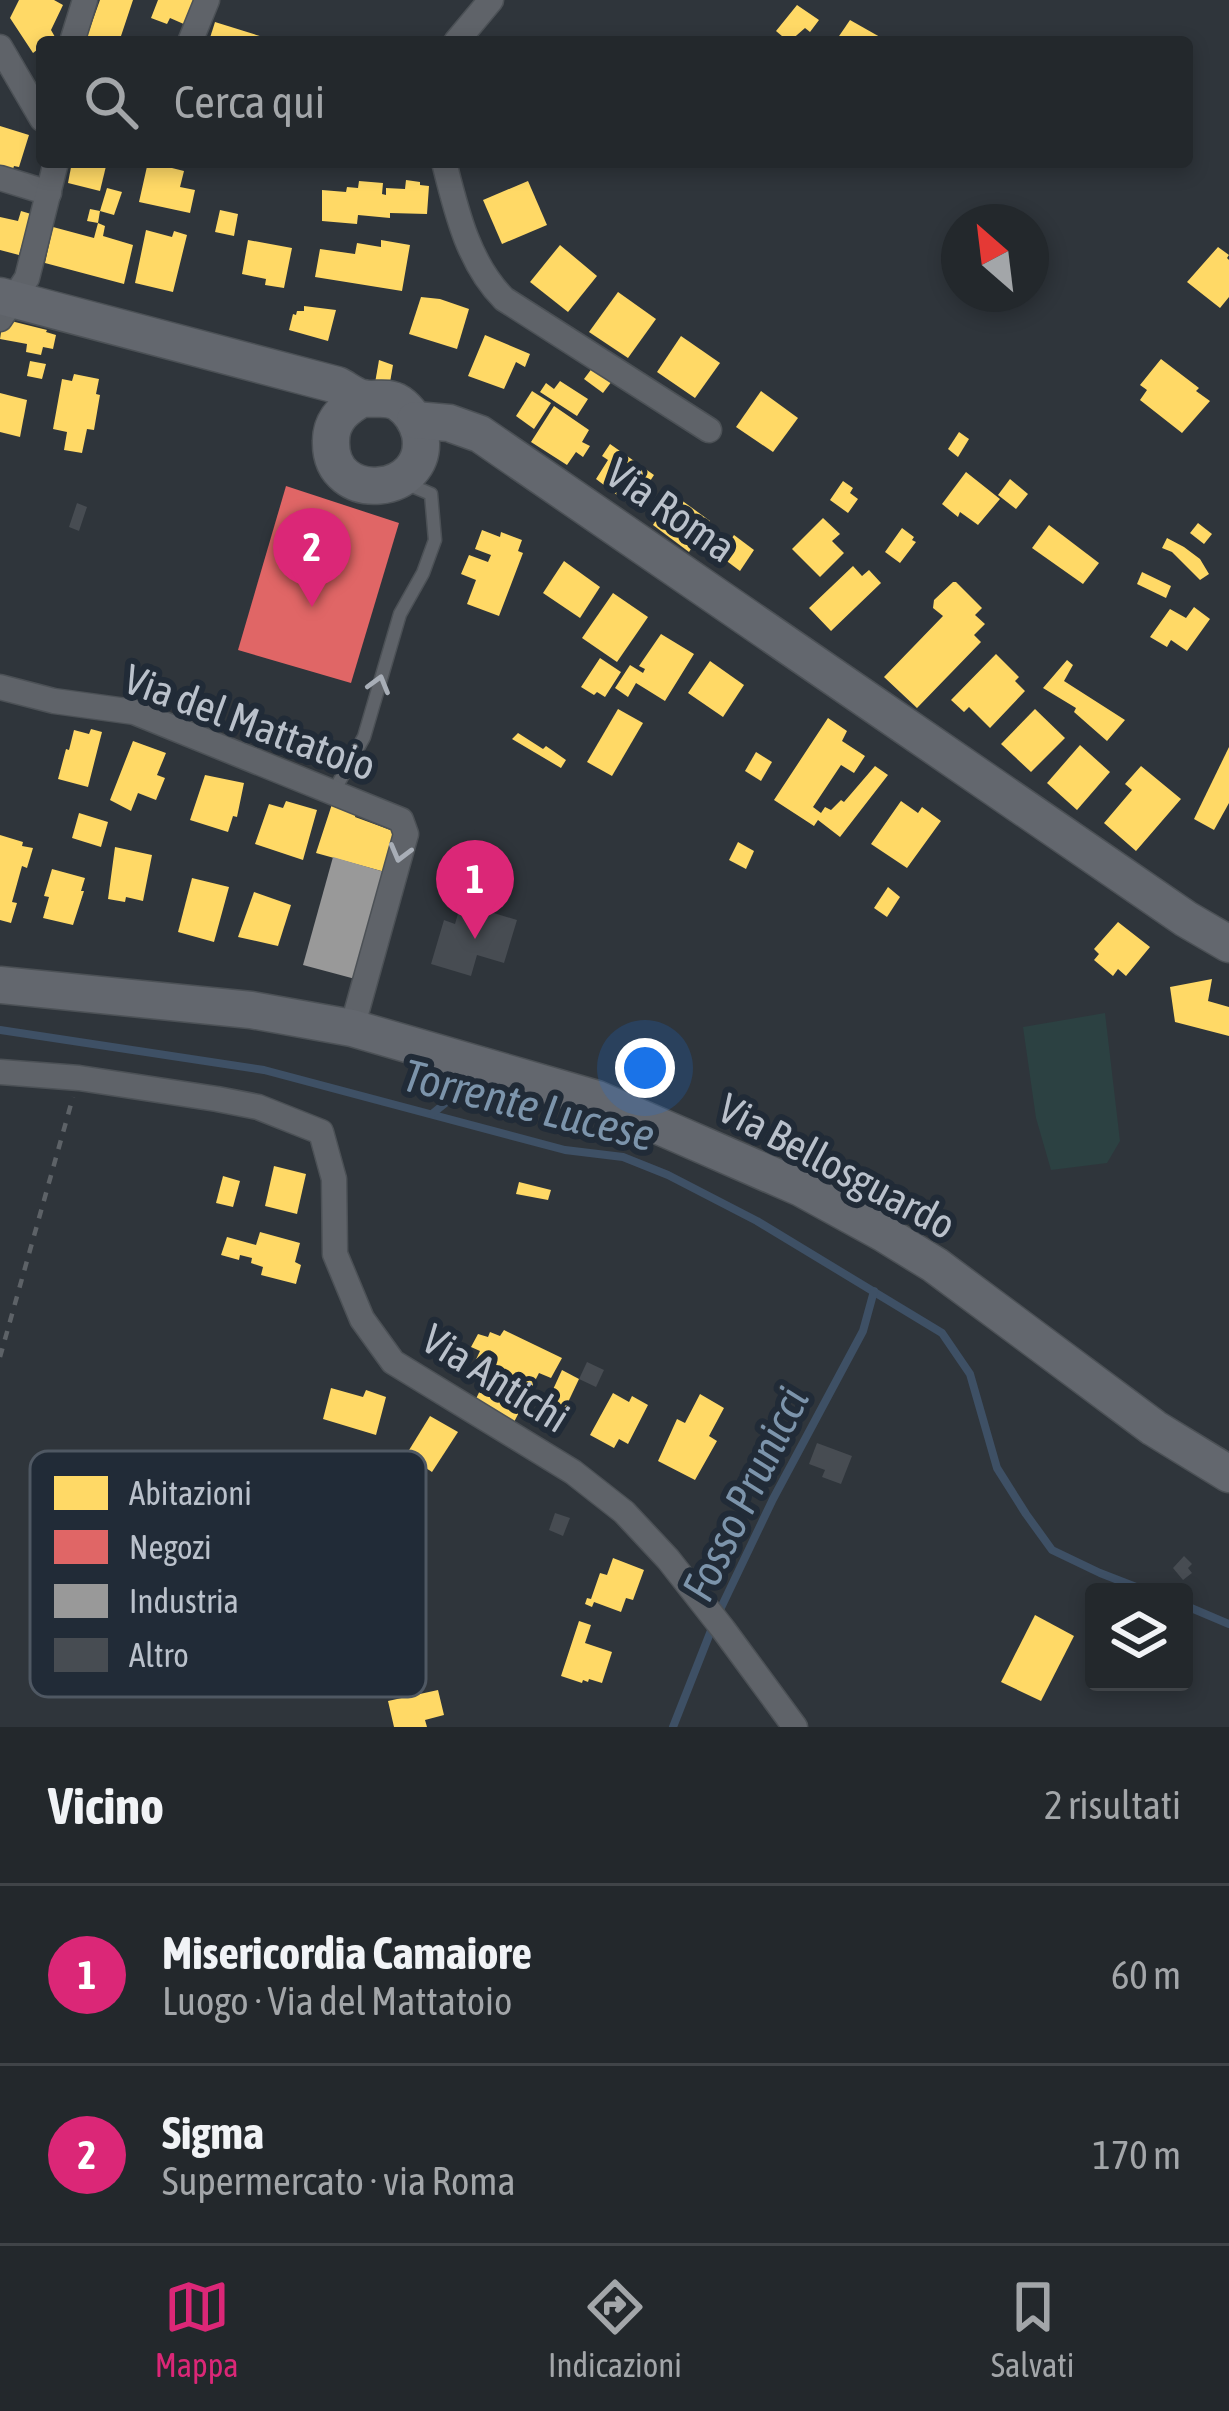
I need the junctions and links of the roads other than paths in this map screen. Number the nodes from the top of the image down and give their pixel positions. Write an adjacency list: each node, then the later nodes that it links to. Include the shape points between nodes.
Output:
1 (85, 0): 4 (street)
2 (207, 0): 5 (street)
3 (491, 0): 6 (street)
4 (73, 36)
5 (192, 36)
6 (461, 36)
7 (0, 47): 8 (street)
8 (36, 109)
9 (55, 168): 12 (street)
10 (445, 168): 16 (street, via 485,280 503,298)
11 (0, 178): 12 (street)
12 (49, 193): 13 (street, via 28,278)
13 (4, 305): 14 (street, Via Roma)
14 (346, 400): 15 (street, Via Roma, via 390,399); 17 (street, via 330,445 342,473 369,487)
15 (428, 429): 17 (street); 20 (street, Via Roma, via 480,434)
16 (710, 430)
17 (399, 480): 19 (lane, one-way to 17, via 364,737 400,614 435,540 431,494)
18 (0, 687): 19 (street, Via del Mattatoio, via 134,712)
19 (334, 791): 22 (street, Via del Mattatoio, one-way to 22, via 401,820 406,834)
20 (1229, 944)
21 (0, 985): 22 (street, Via Bellosguardo)
22 (352, 1028): 24 (street, Via Bellosguardo, via 597,1099 801,1188 934,1265 1154,1429)
23 (0, 1072): 25 (street, Via Antichi, via 258,1107 321,1132 334,1179 335,1253 362,1319 393,1362 573,1472 624,1513)
24 (1229, 1474)
25 (794, 1727)

